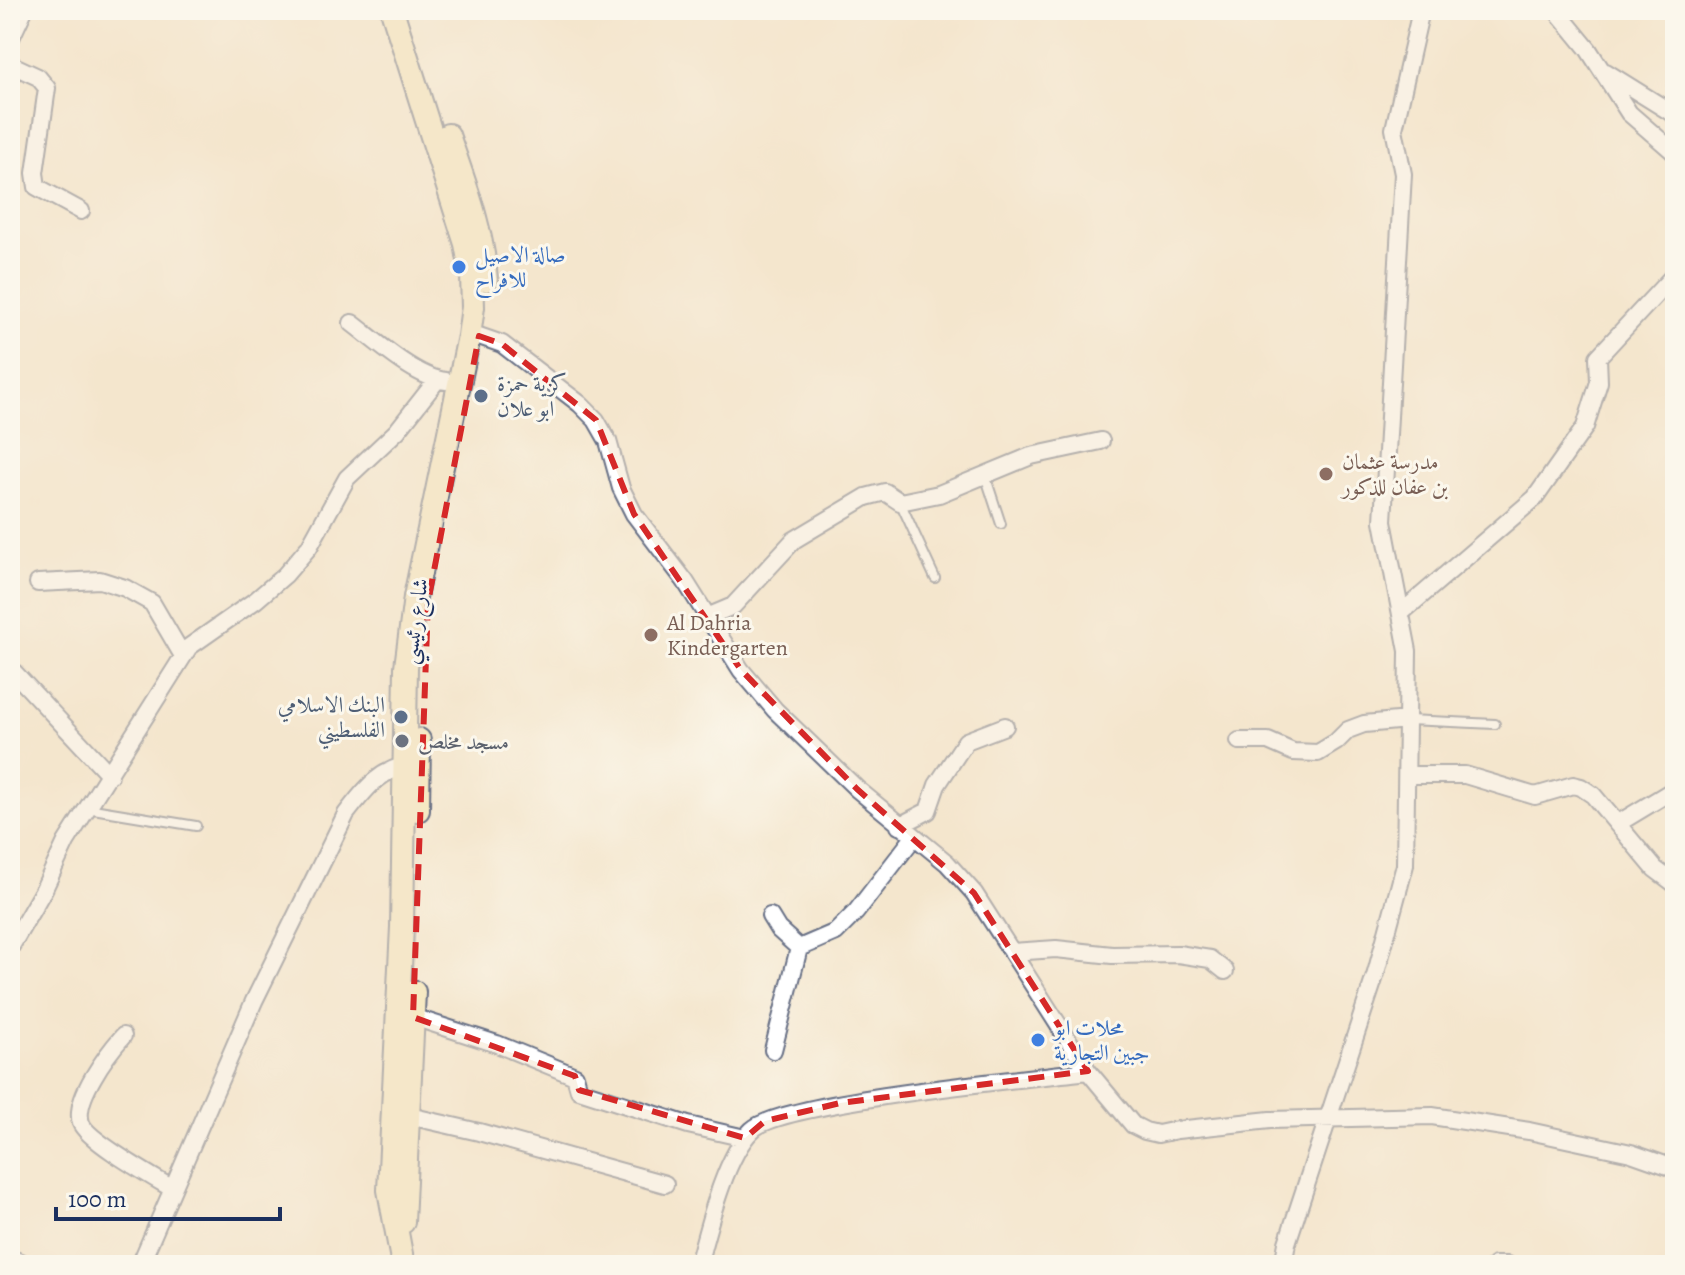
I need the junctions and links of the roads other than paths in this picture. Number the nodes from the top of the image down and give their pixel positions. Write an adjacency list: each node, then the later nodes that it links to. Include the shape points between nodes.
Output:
1 (24, 10): 6 (street)
2 (392, 10): 14 (main road, شارع رئيسي, via 466,244)
3 (406, 10): 14 (main road, شارع رئيسي, via 482,244 486,277)
4 (1421, 10): 23 (street, via 1394,129 1403,174 1383,521)
5 (1556, 10): 8 (street)
6 (10, 40)
7 (10, 64): 11 (street, via 37,76 47,88 37,187)
8 (1601, 69): 9 (street); 10 (street, via 1629,113)
9 (1675, 115)
10 (1675, 153)
11 (81, 211)
12 (1675, 274): 23 (street, via 1598,357 1599,382 1585,427 1535,498)
13 (352, 323): 15 (street)
14 (474, 336): 16 (main road, شارع رئيسي); 24 (street, via 502,344 596,420 627,501)
15 (437, 380): 16 (street); 25 (street, via 397,431 347,478 309,547 285,575)
16 (465, 380): 31 (main road, شارع رئيسي, via 415,597 406,667)
17 (1101, 441): 18 (street, via 1031,456)
18 (985, 475): 19 (street, via 939,494); 20 (lane)
19 (900, 502): 21 (lane); 24 (street, via 885,492 829,518 794,540 733,606)
20 (1001, 524)
21 (935, 578)
22 (38, 583): 25 (street, via 100,580 125,588 152,603)
23 (1401, 613): 27 (street, via 1408,651)
24 (707, 617): 38 (street, via 775,710)
25 (183, 656): 32 (street)
26 (10, 668): 32 (street)
27 (1408, 720): 28 (lane); 30 (street, via 1364,724 1318,753 1293,752 1268,741); 33 (street)
28 (1495, 724)
29 (1005, 726): 38 (street, via 966,741 937,785 928,811)
30 (1239, 741)
31 (411, 765): 46 (main road, شارع رئيسي); 50 (main road, شارع رئيسي, via 402,927); 55 (street, via 383,772 346,814 254,1001)
32 (110, 775): 35 (street)
33 (1407, 775): 36 (street, via 1465,775 1535,796 1577,785 1593,795); 51 (street, via 1405,865)
34 (1675, 789): 36 (street)
35 (86, 808): 37 (lane); 42 (street)
36 (1617, 824): 40 (street)
37 (196, 826)
38 (899, 826): 39 (street)
39 (914, 837): 43 (street, via 836,932); 44 (street, via 974,893)
40 (1675, 884)
41 (770, 916): 43 (street)
42 (10, 948)
43 (799, 948): 48 (street)
44 (1012, 952): 45 (street, via 1178,954 1210,959); 49 (street)
45 (1225, 971)
46 (413, 1017): 50 (main road, شارع رئيسي); 52 (street, via 575,1076 579,1090)
47 (123, 1036): 55 (street, via 97,1066 81,1122 92,1137)
48 (773, 1050)
49 (1088, 1071): 51 (street, via 1128,1120 1152,1133); 52 (street, via 840,1103 765,1121)
50 (401, 1116): 54 (street); 56 (main road, شارع رئيسي, via 389,1190)
51 (1329, 1117): 53 (street, via 1432,1116 1529,1131); 61 (street)
52 (745, 1138): 60 (street, via 730,1162)
53 (1668, 1166)
54 (665, 1184)
55 (171, 1188): 59 (street)
56 (402, 1256)
57 (10, 1258): 58 (street)
58 (27, 1265)
59 (140, 1265)
60 (698, 1265)
61 (1283, 1265)
62 (1495, 1265): 63 (street)
63 (1507, 1265)

